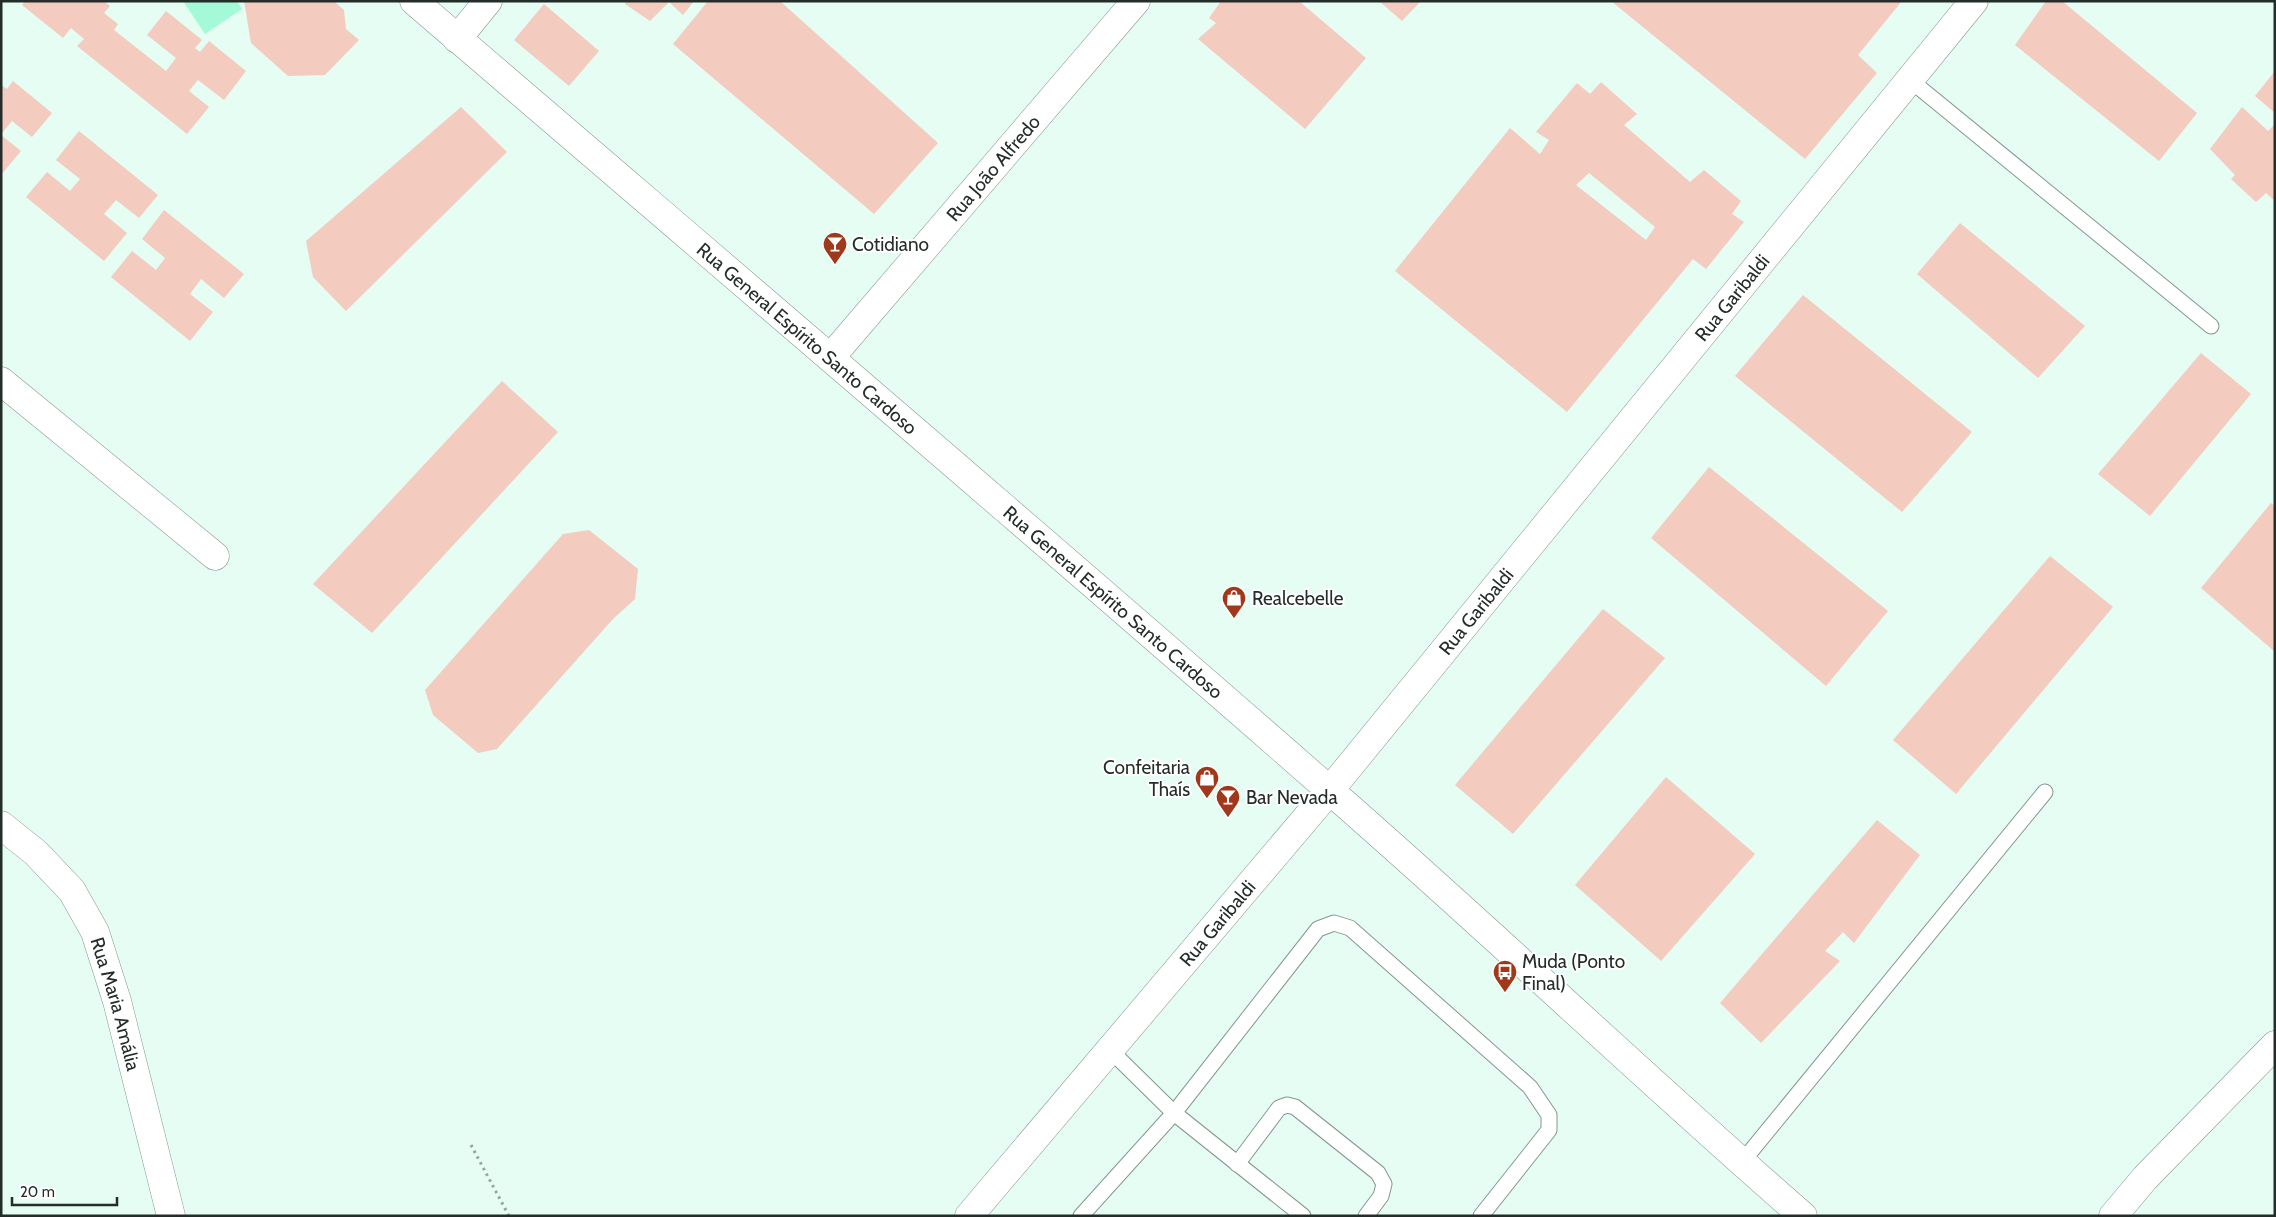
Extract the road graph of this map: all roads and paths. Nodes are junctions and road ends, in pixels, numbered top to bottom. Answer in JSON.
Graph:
{"nodes":[{"id":1,"x":414,"y":1,"type":"edge"},
{"id":2,"x":488,"y":1,"type":"edge"},
{"id":3,"x":1136,"y":1,"type":"edge"},
{"id":4,"x":1974,"y":1,"type":"edge"},
{"id":5,"x":457,"y":39,"type":"junction"},
{"id":6,"x":1910,"y":80,"type":"junction"},
{"id":7,"x":2211,"y":326,"type":"dead end"},
{"id":8,"x":832,"y":357,"type":"junction"},
{"id":9,"x":1,"y":381,"type":"edge"},
{"id":10,"x":215,"y":556,"type":"dead end"},
{"id":11,"x":1330,"y":790,"type":"junction"},
{"id":12,"x":2045,"y":792,"type":"dead end"},
{"id":13,"x":1,"y":825,"type":"edge"},
{"id":14,"x":2275,"y":1046,"type":"edge"},
{"id":15,"x":1110,"y":1050,"type":"junction"},
{"id":16,"x":1174,"y":1113,"type":"junction"},
{"id":17,"x":471,"y":1145,"type":"dead end"},
{"id":18,"x":1742,"y":1162,"type":"junction"},
{"id":19,"x":1237,"y":1164,"type":"junction"},
{"id":20,"x":1801,"y":1215,"type":"edge"},
{"id":21,"x":171,"y":1216,"type":"edge"},
{"id":22,"x":509,"y":1216,"type":"edge"},
{"id":23,"x":969,"y":1216,"type":"edge"},
{"id":24,"x":1082,"y":1216,"type":"edge"},
{"id":25,"x":1303,"y":1216,"type":"edge"},
{"id":26,"x":1366,"y":1216,"type":"edge"},
{"id":27,"x":1481,"y":1216,"type":"edge"},
{"id":28,"x":2113,"y":1216,"type":"edge"}],
"edges":[{"from":1,"to":5,"type":"street","name":"Rua General Espírito Santo Cardoso"},
{"from":2,"to":5,"type":"street"},
{"from":3,"to":8,"type":"street","name":"Rua João Alfredo"},
{"from":4,"to":6,"type":"street","name":"Rua Garibaldi"},
{"from":5,"to":8,"type":"street","name":"Rua General Espírito Santo Cardoso"},
{"from":6,"to":7,"type":"lane"},
{"from":6,"to":11,"type":"street","name":"Rua Garibaldi"},
{"from":8,"to":11,"type":"street","name":"Rua General Espírito Santo Cardoso"},
{"from":9,"to":10,"type":"street"},
{"from":11,"to":15,"type":"street","name":"Rua Garibaldi"},
{"from":11,"to":18,"type":"street","name":"Rua General Espírito Santo Cardoso"},
{"from":12,"to":18,"type":"lane"},
{"from":13,"to":21,"type":"street","name":"Rua Maria Amália"},
{"from":14,"to":28,"type":"street"},
{"from":15,"to":16,"type":"lane"},
{"from":15,"to":23,"type":"street","name":"Rua Garibaldi"},
{"from":16,"to":19,"type":"lane"},
{"from":16,"to":24,"type":"lane"},
{"from":16,"to":27,"type":"lane"},
{"from":17,"to":22,"type":"path"},
{"from":18,"to":20,"type":"street","name":"Rua General Espírito Santo Cardoso"},
{"from":19,"to":25,"type":"lane"},
{"from":19,"to":26,"type":"lane"}]}
